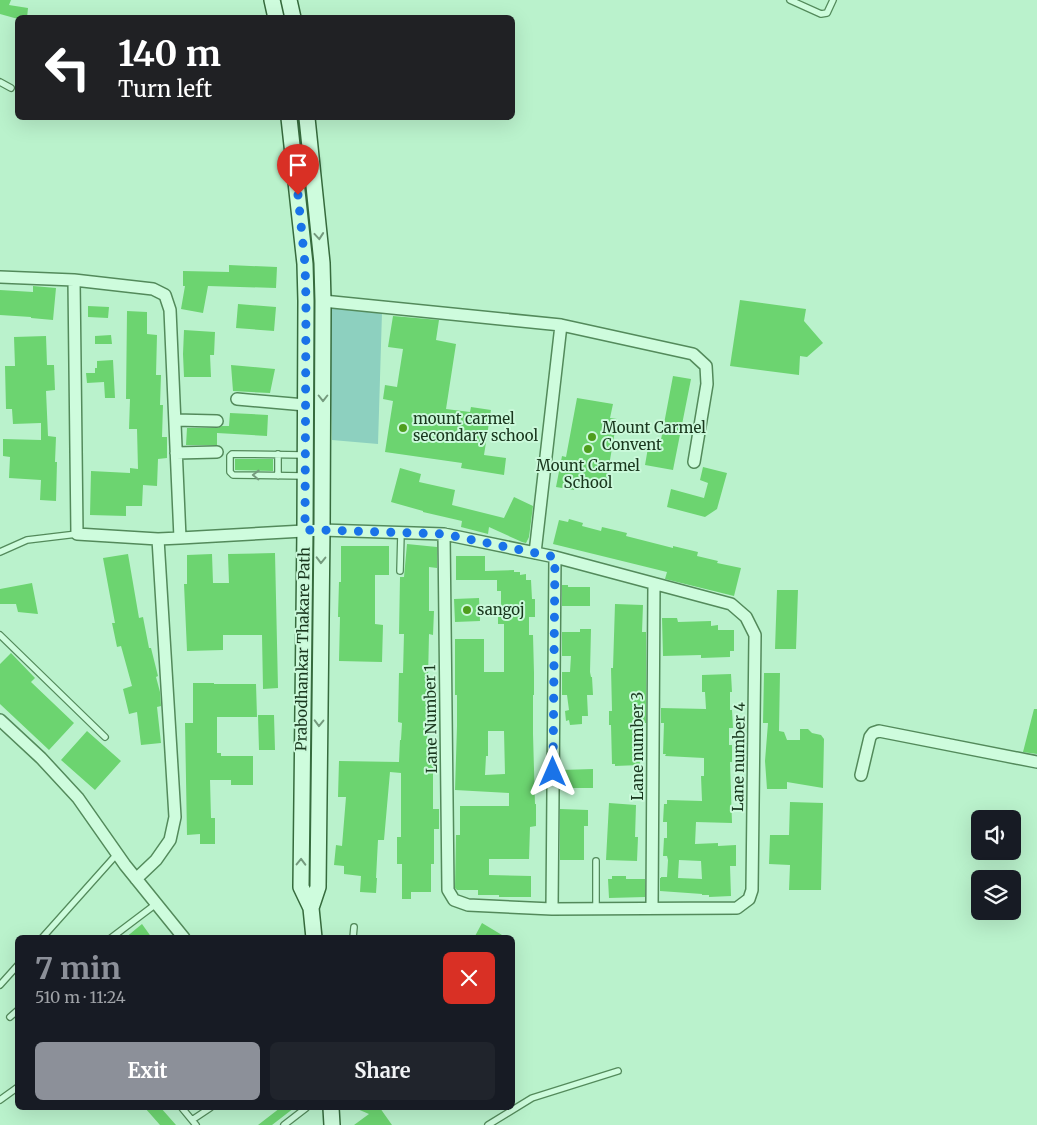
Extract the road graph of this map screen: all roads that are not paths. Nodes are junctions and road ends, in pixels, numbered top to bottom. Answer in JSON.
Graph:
{"nodes":[{"id":1,"x":272,"y":0,"type":"edge"},
{"id":2,"x":289,"y":0,"type":"edge"},
{"id":3,"x":790,"y":0,"type":"edge"},
{"id":4,"x":833,"y":0,"type":"edge"},
{"id":5,"x":275,"y":15,"type":"edge"},
{"id":6,"x":293,"y":15,"type":"edge"},
{"id":7,"x":0,"y":82,"type":"edge"},
{"id":8,"x":11,"y":88,"type":"dead end"},
{"id":9,"x":290,"y":120,"type":"edge"},
{"id":10,"x":307,"y":120,"type":"edge"},
{"id":11,"x":0,"y":277,"type":"edge"},
{"id":12,"x":74,"y":280,"type":"junction"},
{"id":13,"x":323,"y":301,"type":"junction"},
{"id":14,"x":561,"y":325,"type":"junction"},
{"id":15,"x":238,"y":399,"type":"dead end"},
{"id":16,"x":305,"y":405,"type":"junction"},
{"id":17,"x":179,"y":420,"type":"junction"},
{"id":18,"x":217,"y":420,"type":"dead end"},
{"id":19,"x":217,"y":452,"type":"dead end"},
{"id":20,"x":180,"y":453,"type":"junction"},
{"id":21,"x":278,"y":454,"type":"junction"},
{"id":22,"x":305,"y":454,"type":"junction"},
{"id":23,"x":694,"y":462,"type":"dead end"},
{"id":24,"x":278,"y":476,"type":"junction"},
{"id":25,"x":305,"y":476,"type":"junction"},
{"id":26,"x":305,"y":530,"type":"junction"},
{"id":27,"x":322,"y":530,"type":"junction"},
{"id":28,"x":401,"y":533,"type":"junction"},
{"id":29,"x":77,"y":534,"type":"junction"},
{"id":30,"x":444,"y":534,"type":"junction"},
{"id":31,"x":180,"y":538,"type":"junction"},
{"id":32,"x":158,"y":539,"type":"junction"},
{"id":33,"x":0,"y":552,"type":"edge"},
{"id":34,"x":535,"y":553,"type":"junction"},
{"id":35,"x":555,"y":557,"type":"junction"},
{"id":36,"x":400,"y":571,"type":"dead end"},
{"id":37,"x":654,"y":584,"type":"junction"},
{"id":38,"x":0,"y":635,"type":"edge"},
{"id":39,"x":0,"y":720,"type":"edge"},
{"id":40,"x":105,"y":737,"type":"dead end"},
{"id":41,"x":1037,"y":762,"type":"edge"},
{"id":42,"x":861,"y":775,"type":"dead end"},
{"id":43,"x":117,"y":854,"type":"junction"},
{"id":44,"x":596,"y":860,"type":"dead end"},
{"id":45,"x":136,"y":879,"type":"junction"},
{"id":46,"x":156,"y":904,"type":"junction"},
{"id":47,"x":312,"y":908,"type":"junction"},
{"id":48,"x":652,"y":908,"type":"junction"},
{"id":49,"x":552,"y":909,"type":"junction"},
{"id":50,"x":596,"y":909,"type":"junction"},
{"id":51,"x":354,"y":927,"type":"dead end"},
{"id":52,"x":45,"y":935,"type":"edge"},
{"id":53,"x":115,"y":935,"type":"edge"},
{"id":54,"x":182,"y":935,"type":"edge"},
{"id":55,"x":314,"y":935,"type":"edge"},
{"id":56,"x":353,"y":935,"type":"edge"},
{"id":57,"x":15,"y":968,"type":"edge"},
{"id":58,"x":0,"y":984,"type":"edge"},
{"id":59,"x":15,"y":1012,"type":"edge"},
{"id":60,"x":10,"y":1016,"type":"dead end"},
{"id":61,"x":618,"y":1071,"type":"dead end"},
{"id":62,"x":15,"y":1088,"type":"edge"},
{"id":63,"x":0,"y":1100,"type":"edge"},
{"id":64,"x":515,"y":1108,"type":"edge"},
{"id":65,"x":184,"y":1110,"type":"edge"},
{"id":66,"x":208,"y":1110,"type":"edge"},
{"id":67,"x":303,"y":1110,"type":"edge"},
{"id":68,"x":330,"y":1110,"type":"edge"},
{"id":69,"x":512,"y":1110,"type":"edge"},
{"id":70,"x":194,"y":1123,"type":"edge"},
{"id":71,"x":284,"y":1125,"type":"edge"},
{"id":72,"x":332,"y":1125,"type":"edge"},
{"id":73,"x":488,"y":1125,"type":"edge"}],
"edges":[{"from":1,"to":5,"type":"main road"},
{"from":2,"to":6,"type":"main road"},
{"from":3,"to":4,"type":"lane"},
{"from":7,"to":8,"type":"lane"},
{"from":9,"to":16,"type":"main road","name":"Prabodhankar Thakare Path"},
{"from":10,"to":13,"type":"main road","name":"Prabodhankar Thakare Path","one_way":true},
{"from":11,"to":12,"type":"street"},
{"from":12,"to":17,"type":"street"},
{"from":12,"to":29,"type":"street"},
{"from":13,"to":14,"type":"street"},
{"from":13,"to":27,"type":"main road","name":"Prabodhankar Thakare Path","one_way":true},
{"from":14,"to":23,"type":"street"},
{"from":14,"to":34,"type":"street"},
{"from":15,"to":16,"type":"street"},
{"from":16,"to":22,"type":"main road","name":"Prabodhankar Thakare Path"},
{"from":17,"to":18,"type":"street"},
{"from":17,"to":20,"type":"street"},
{"from":19,"to":20,"type":"street"},
{"from":20,"to":31,"type":"street"},
{"from":21,"to":22,"type":"lane"},
{"from":21,"to":24,"type":"lane"},
{"from":24,"to":21,"type":"lane","one_way":true},
{"from":22,"to":25,"type":"main road","name":"Prabodhankar Thakare Path"},
{"from":24,"to":25,"type":"lane"},
{"from":25,"to":26,"type":"main road","name":"Prabodhankar Thakare Path"},
{"from":26,"to":27,"type":"street"},
{"from":26,"to":31,"type":"street"},
{"from":47,"to":26,"type":"main road","name":"Prabodhankar Thakare Path","one_way":true},
{"from":27,"to":28,"type":"street"},
{"from":27,"to":47,"type":"main road","name":"Prabodhankar Thakare Path","one_way":true},
{"from":28,"to":30,"type":"street"},
{"from":28,"to":36,"type":"lane"},
{"from":29,"to":32,"type":"street"},
{"from":29,"to":33,"type":"lane"},
{"from":30,"to":34,"type":"street"},
{"from":30,"to":49,"type":"street","name":"Lane Number 1"},
{"from":31,"to":32,"type":"street"},
{"from":32,"to":45,"type":"street"},
{"from":34,"to":35,"type":"street"},
{"from":35,"to":37,"type":"street"},
{"from":35,"to":49,"type":"street"},
{"from":37,"to":48,"type":"street","name":"Lane number 3"},
{"from":37,"to":48,"type":"street","name":"Lane number 4"},
{"from":38,"to":40,"type":"lane"},
{"from":39,"to":43,"type":"street"},
{"from":41,"to":42,"type":"street"},
{"from":43,"to":45,"type":"street"},
{"from":43,"to":52,"type":"lane"},
{"from":44,"to":50,"type":"lane"},
{"from":45,"to":46,"type":"street"},
{"from":46,"to":53,"type":"lane"},
{"from":46,"to":54,"type":"street"},
{"from":47,"to":55,"type":"main road","name":"Prabodhankar Thakare Path"},
{"from":48,"to":50,"type":"street"},
{"from":49,"to":50,"type":"street"},
{"from":51,"to":56,"type":"lane"},
{"from":57,"to":58,"type":"lane"},
{"from":59,"to":60,"type":"lane"},
{"from":61,"to":64,"type":"lane"},
{"from":62,"to":63,"type":"lane"},
{"from":65,"to":70,"type":"lane"},
{"from":66,"to":70,"type":"lane"},
{"from":67,"to":71,"type":"lane"},
{"from":68,"to":72,"type":"main road"},
{"from":69,"to":73,"type":"lane"}]}
